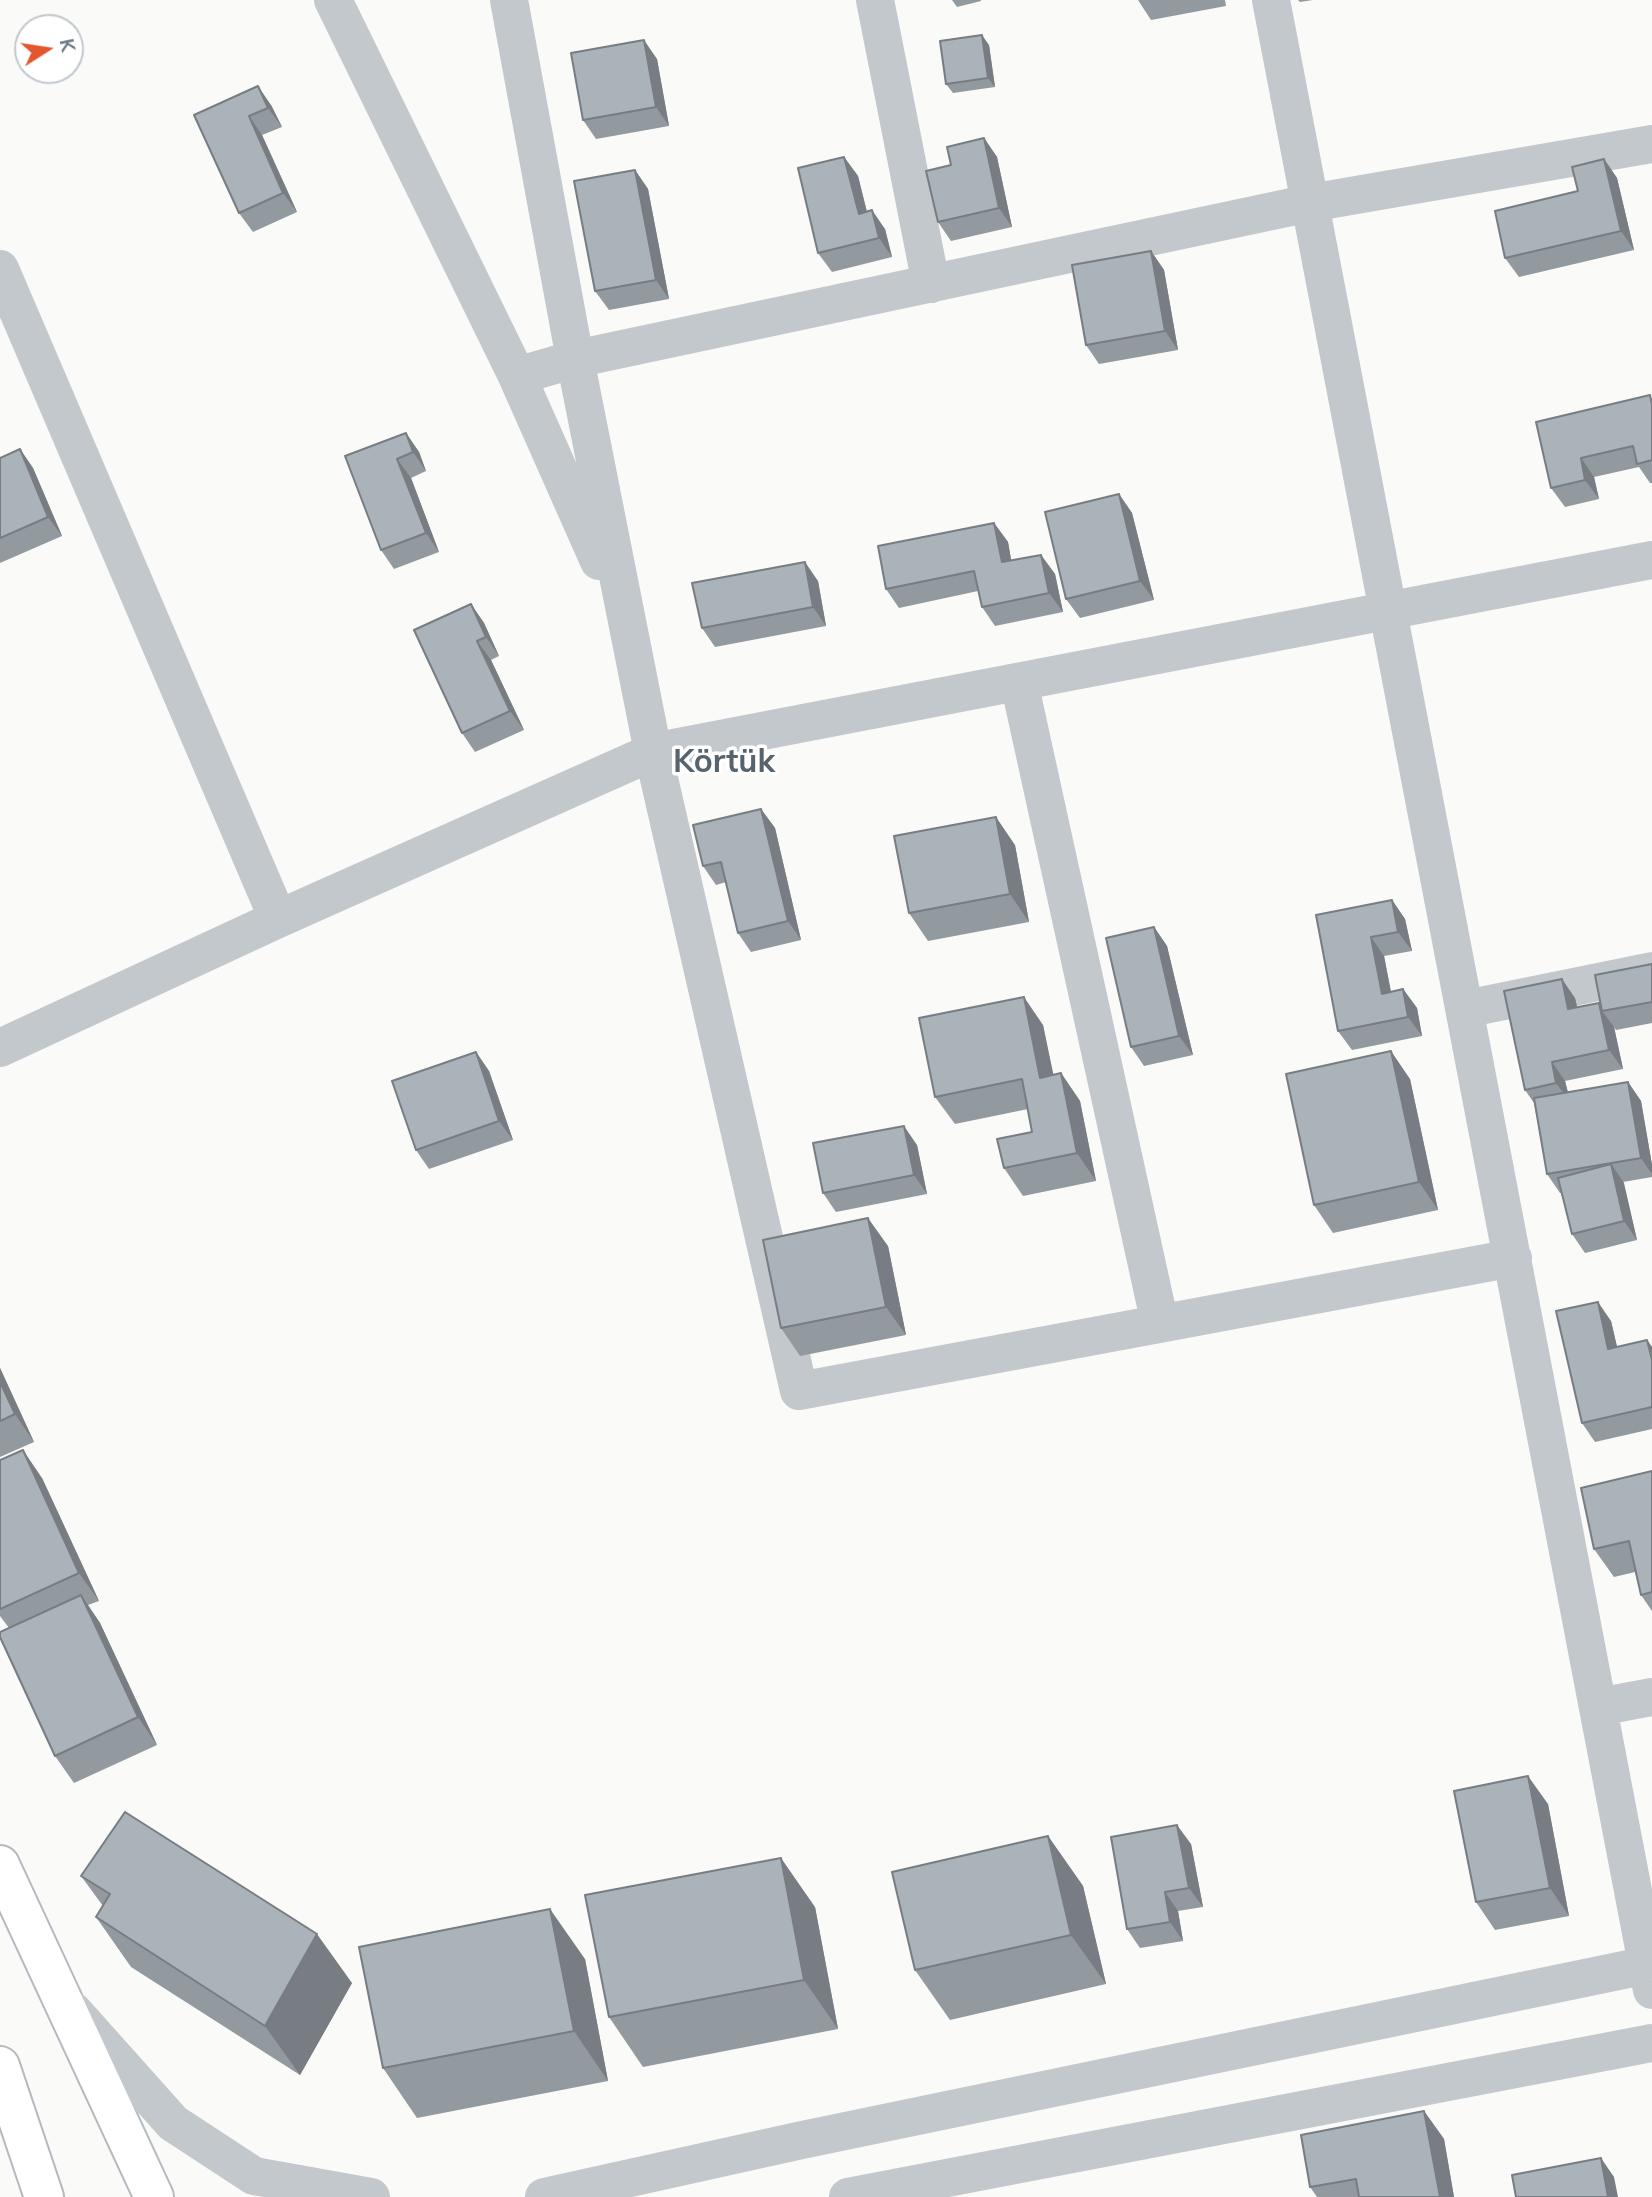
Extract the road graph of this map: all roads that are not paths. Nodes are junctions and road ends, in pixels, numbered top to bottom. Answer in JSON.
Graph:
{"nodes":[{"id":1,"x":333,"y":0,"type":"edge"},
{"id":2,"x":509,"y":0,"type":"edge"},
{"id":3,"x":875,"y":0,"type":"edge"},
{"id":4,"x":1271,"y":0,"type":"edge"},
{"id":5,"x":1652,"y":144,"type":"edge"},
{"id":6,"x":1310,"y":202,"type":"junction"},
{"id":7,"x":0,"y":269,"type":"edge"},
{"id":8,"x":931,"y":284,"type":"junction"},
{"id":9,"x":575,"y":359,"type":"junction"},
{"id":10,"x":517,"y":376,"type":"junction"},
{"id":11,"x":1652,"y":561,"type":"edge"},
{"id":12,"x":1389,"y":611,"type":"junction"},
{"id":13,"x":628,"y":626,"type":"junction"},
{"id":14,"x":1019,"y":682,"type":"junction"},
{"id":15,"x":653,"y":752,"type":"junction"},
{"id":16,"x":278,"y":919,"type":"junction"},
{"id":17,"x":1652,"y":971,"type":"edge"},
{"id":18,"x":1465,"y":1009,"type":"junction"},
{"id":19,"x":0,"y":1048,"type":"edge"},
{"id":20,"x":1513,"y":1258,"type":"junction"},
{"id":21,"x":1160,"y":1324,"type":"junction"},
{"id":22,"x":1652,"y":1697,"type":"edge"},
{"id":23,"x":1598,"y":1707,"type":"junction"},
{"id":24,"x":0,"y":1865,"type":"edge"},
{"id":25,"x":1650,"y":1973,"type":"edge"},
{"id":26,"x":61,"y":1998,"type":"junction"},
{"id":27,"x":1652,"y":2043,"type":"edge"},
{"id":28,"x":0,"y":2066,"type":"edge"},
{"id":29,"x":44,"y":2197,"type":"edge"},
{"id":30,"x":154,"y":2197,"type":"edge"},
{"id":31,"x":371,"y":2197,"type":"edge"},
{"id":32,"x":544,"y":2197,"type":"edge"},
{"id":33,"x":849,"y":2197,"type":"edge"}],
"edges":[{"from":1,"to":10,"type":"street"},
{"from":2,"to":9,"type":"street"},
{"from":3,"to":8,"type":"street"},
{"from":4,"to":6,"type":"street"},
{"from":5,"to":6,"type":"street"},
{"from":6,"to":8,"type":"street"},
{"from":6,"to":12,"type":"street"},
{"from":7,"to":16,"type":"street"},
{"from":8,"to":9,"type":"street"},
{"from":9,"to":10,"type":"street"},
{"from":9,"to":13,"type":"street"},
{"from":10,"to":13,"type":"street"},
{"from":11,"to":12,"type":"street"},
{"from":12,"to":14,"type":"street"},
{"from":12,"to":18,"type":"street"},
{"from":13,"to":15,"type":"street"},
{"from":14,"to":15,"type":"street"},
{"from":14,"to":21,"type":"street"},
{"from":15,"to":16,"type":"street"},
{"from":15,"to":21,"type":"street"},
{"from":16,"to":19,"type":"street"},
{"from":17,"to":18,"type":"street"},
{"from":18,"to":20,"type":"street"},
{"from":20,"to":21,"type":"street"},
{"from":20,"to":23,"type":"street"},
{"from":22,"to":23,"type":"street"},
{"from":23,"to":25,"type":"street"},
{"from":24,"to":26,"type":"main road"},
{"from":25,"to":32,"type":"street"},
{"from":26,"to":30,"type":"main road"},
{"from":26,"to":31,"type":"street"},
{"from":27,"to":33,"type":"street"},
{"from":28,"to":29,"type":"main road"}]}
